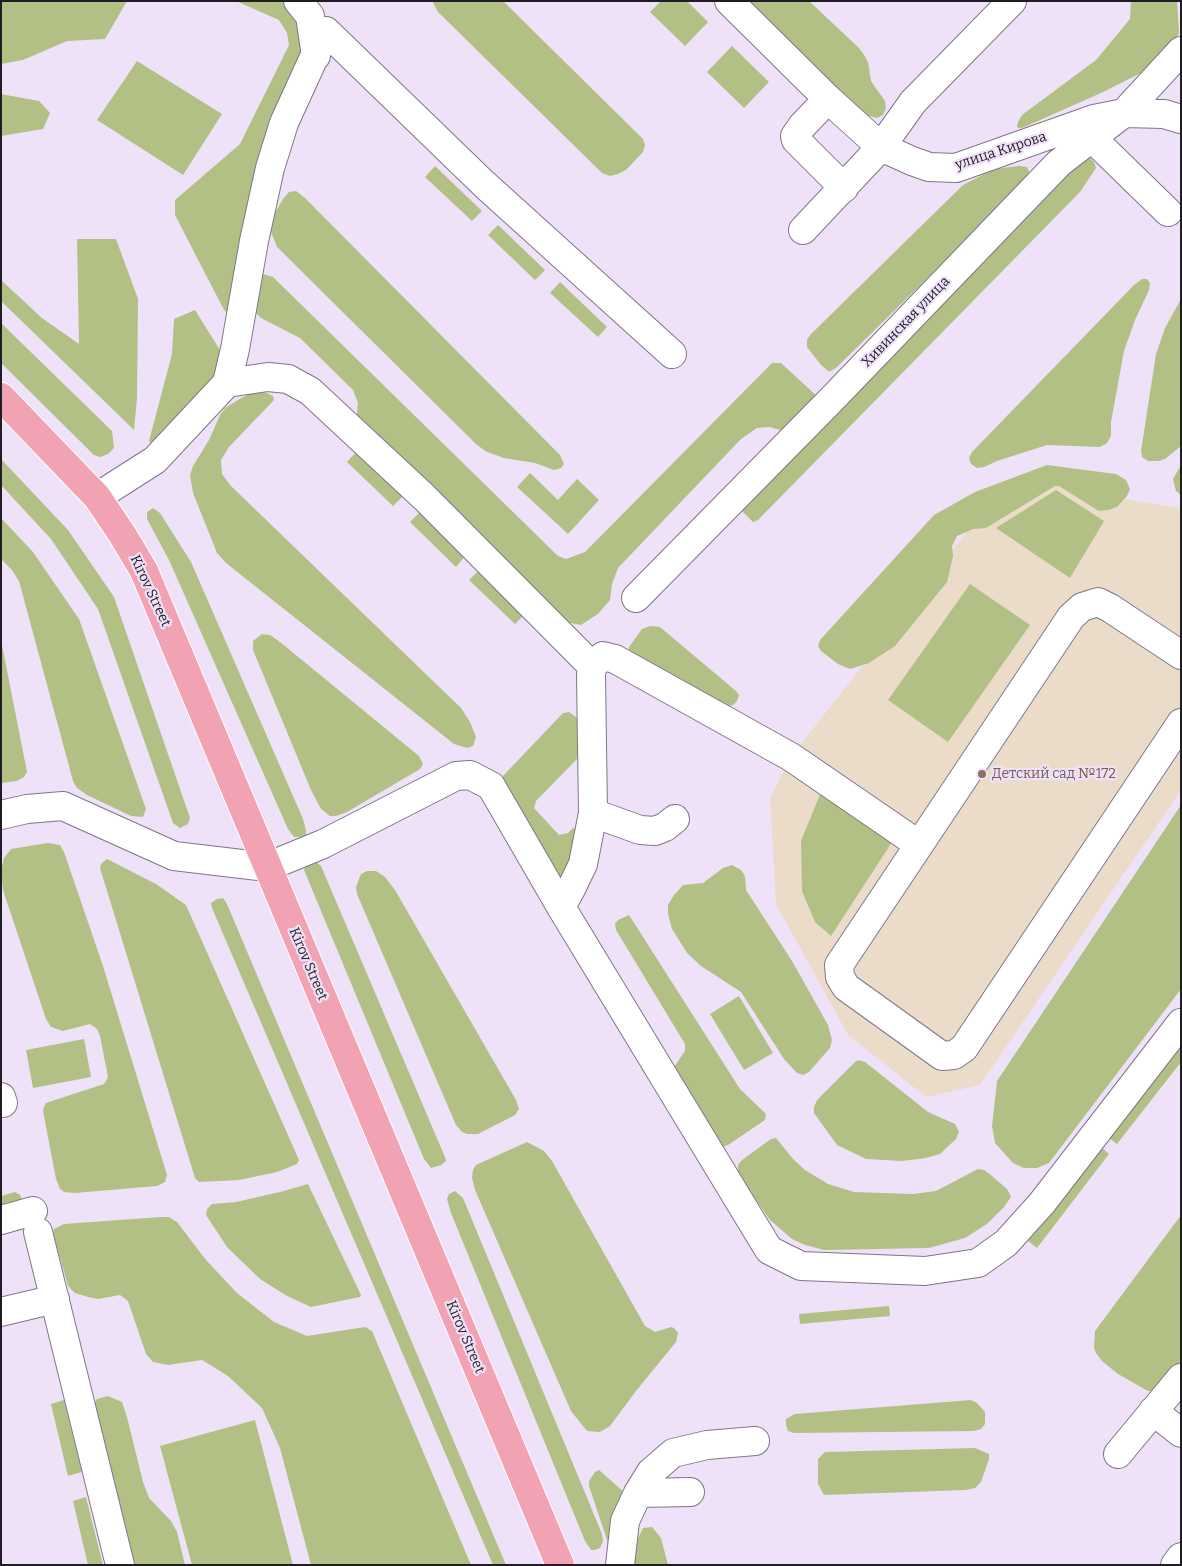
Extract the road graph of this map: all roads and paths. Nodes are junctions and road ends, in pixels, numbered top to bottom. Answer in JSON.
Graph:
{"nodes":[{"id":1,"x":298,"y":1,"type":"edge"},
{"id":2,"x":729,"y":1,"type":"edge"},
{"id":3,"x":1012,"y":1,"type":"edge"},
{"id":4,"x":1181,"y":51,"type":"edge"},
{"id":5,"x":316,"y":56,"type":"junction"},
{"id":6,"x":828,"y":99,"type":"junction"},
{"id":7,"x":1124,"y":113,"type":"junction"},
{"id":8,"x":1181,"y":119,"type":"edge"},
{"id":9,"x":1092,"y":138,"type":"junction"},
{"id":10,"x":881,"y":147,"type":"junction"},
{"id":11,"x":844,"y":188,"type":"junction"},
{"id":12,"x":1168,"y":212,"type":"dead end"},
{"id":13,"x":803,"y":230,"type":"dead end"},
{"id":14,"x":672,"y":354,"type":"dead end"},
{"id":15,"x":227,"y":383,"type":"junction"},
{"id":16,"x":1,"y":397,"type":"edge"},
{"id":17,"x":97,"y":497,"type":"junction"},
{"id":18,"x":636,"y":598,"type":"dead end"},
{"id":19,"x":1181,"y":655,"type":"edge"},
{"id":20,"x":592,"y":666,"type":"junction"},
{"id":21,"x":1181,"y":722,"type":"edge"},
{"id":22,"x":594,"y":813,"type":"junction"},
{"id":23,"x":1,"y":815,"type":"edge"},
{"id":24,"x":675,"y":819,"type":"dead end"},
{"id":25,"x":918,"y":844,"type":"junction"},
{"id":26,"x":267,"y":868,"type":"junction"},
{"id":27,"x":560,"y":907,"type":"junction"},
{"id":28,"x":1181,"y":1022,"type":"edge"},
{"id":29,"x":1,"y":1220,"type":"edge"},
{"id":30,"x":55,"y":1299,"type":"junction"},
{"id":31,"x":1,"y":1312,"type":"edge"},
{"id":32,"x":1181,"y":1378,"type":"edge"},
{"id":33,"x":1153,"y":1411,"type":"junction"},
{"id":34,"x":1181,"y":1433,"type":"edge"},
{"id":35,"x":755,"y":1441,"type":"dead end"},
{"id":36,"x":1118,"y":1454,"type":"dead end"},
{"id":37,"x":690,"y":1492,"type":"dead end"},
{"id":38,"x":638,"y":1493,"type":"junction"},
{"id":39,"x":1181,"y":1557,"type":"edge"},
{"id":40,"x":120,"y":1565,"type":"edge"},
{"id":41,"x":560,"y":1565,"type":"edge"},
{"id":42,"x":620,"y":1565,"type":"edge"},
{"id":43,"x":1175,"y":1565,"type":"edge"}],
"edges":[{"from":1,"to":5,"type":"street"},
{"from":2,"to":6,"type":"street","name":"улица Кирова"},
{"from":3,"to":10,"type":"street"},
{"from":4,"to":7,"type":"street","name":"Хивинская улица"},
{"from":5,"to":14,"type":"street"},
{"from":5,"to":15,"type":"street"},
{"from":6,"to":10,"type":"street","name":"улица Кирова"},
{"from":6,"to":11,"type":"street"},
{"from":7,"to":8,"type":"street","name":"улица Кирова"},
{"from":7,"to":9,"type":"street","name":"Хивинская улица"},
{"from":7,"to":10,"type":"street","name":"улица Кирова"},
{"from":9,"to":12,"type":"street"},
{"from":9,"to":18,"type":"street","name":"Хивинская улица"},
{"from":10,"to":11,"type":"street"},
{"from":11,"to":13,"type":"street"},
{"from":15,"to":17,"type":"street"},
{"from":15,"to":20,"type":"street"},
{"from":16,"to":17,"type":"main road","name":"Kirov Street"},
{"from":17,"to":26,"type":"main road","name":"Kirov Street"},
{"from":19,"to":25,"type":"street"},
{"from":20,"to":22,"type":"street"},
{"from":20,"to":25,"type":"street"},
{"from":21,"to":25,"type":"street"},
{"from":22,"to":24,"type":"street"},
{"from":22,"to":27,"type":"street"},
{"from":23,"to":26,"type":"street"},
{"from":26,"to":27,"type":"street"},
{"from":26,"to":41,"type":"main road","name":"Kirov Street"},
{"from":27,"to":28,"type":"street"},
{"from":29,"to":30,"type":"street"},
{"from":30,"to":31,"type":"street"},
{"from":30,"to":40,"type":"street"},
{"from":32,"to":33,"type":"street"},
{"from":33,"to":34,"type":"street"},
{"from":33,"to":36,"type":"street"},
{"from":35,"to":38,"type":"street"},
{"from":37,"to":38,"type":"street"},
{"from":38,"to":42,"type":"street"},
{"from":39,"to":43,"type":"street"}]}
